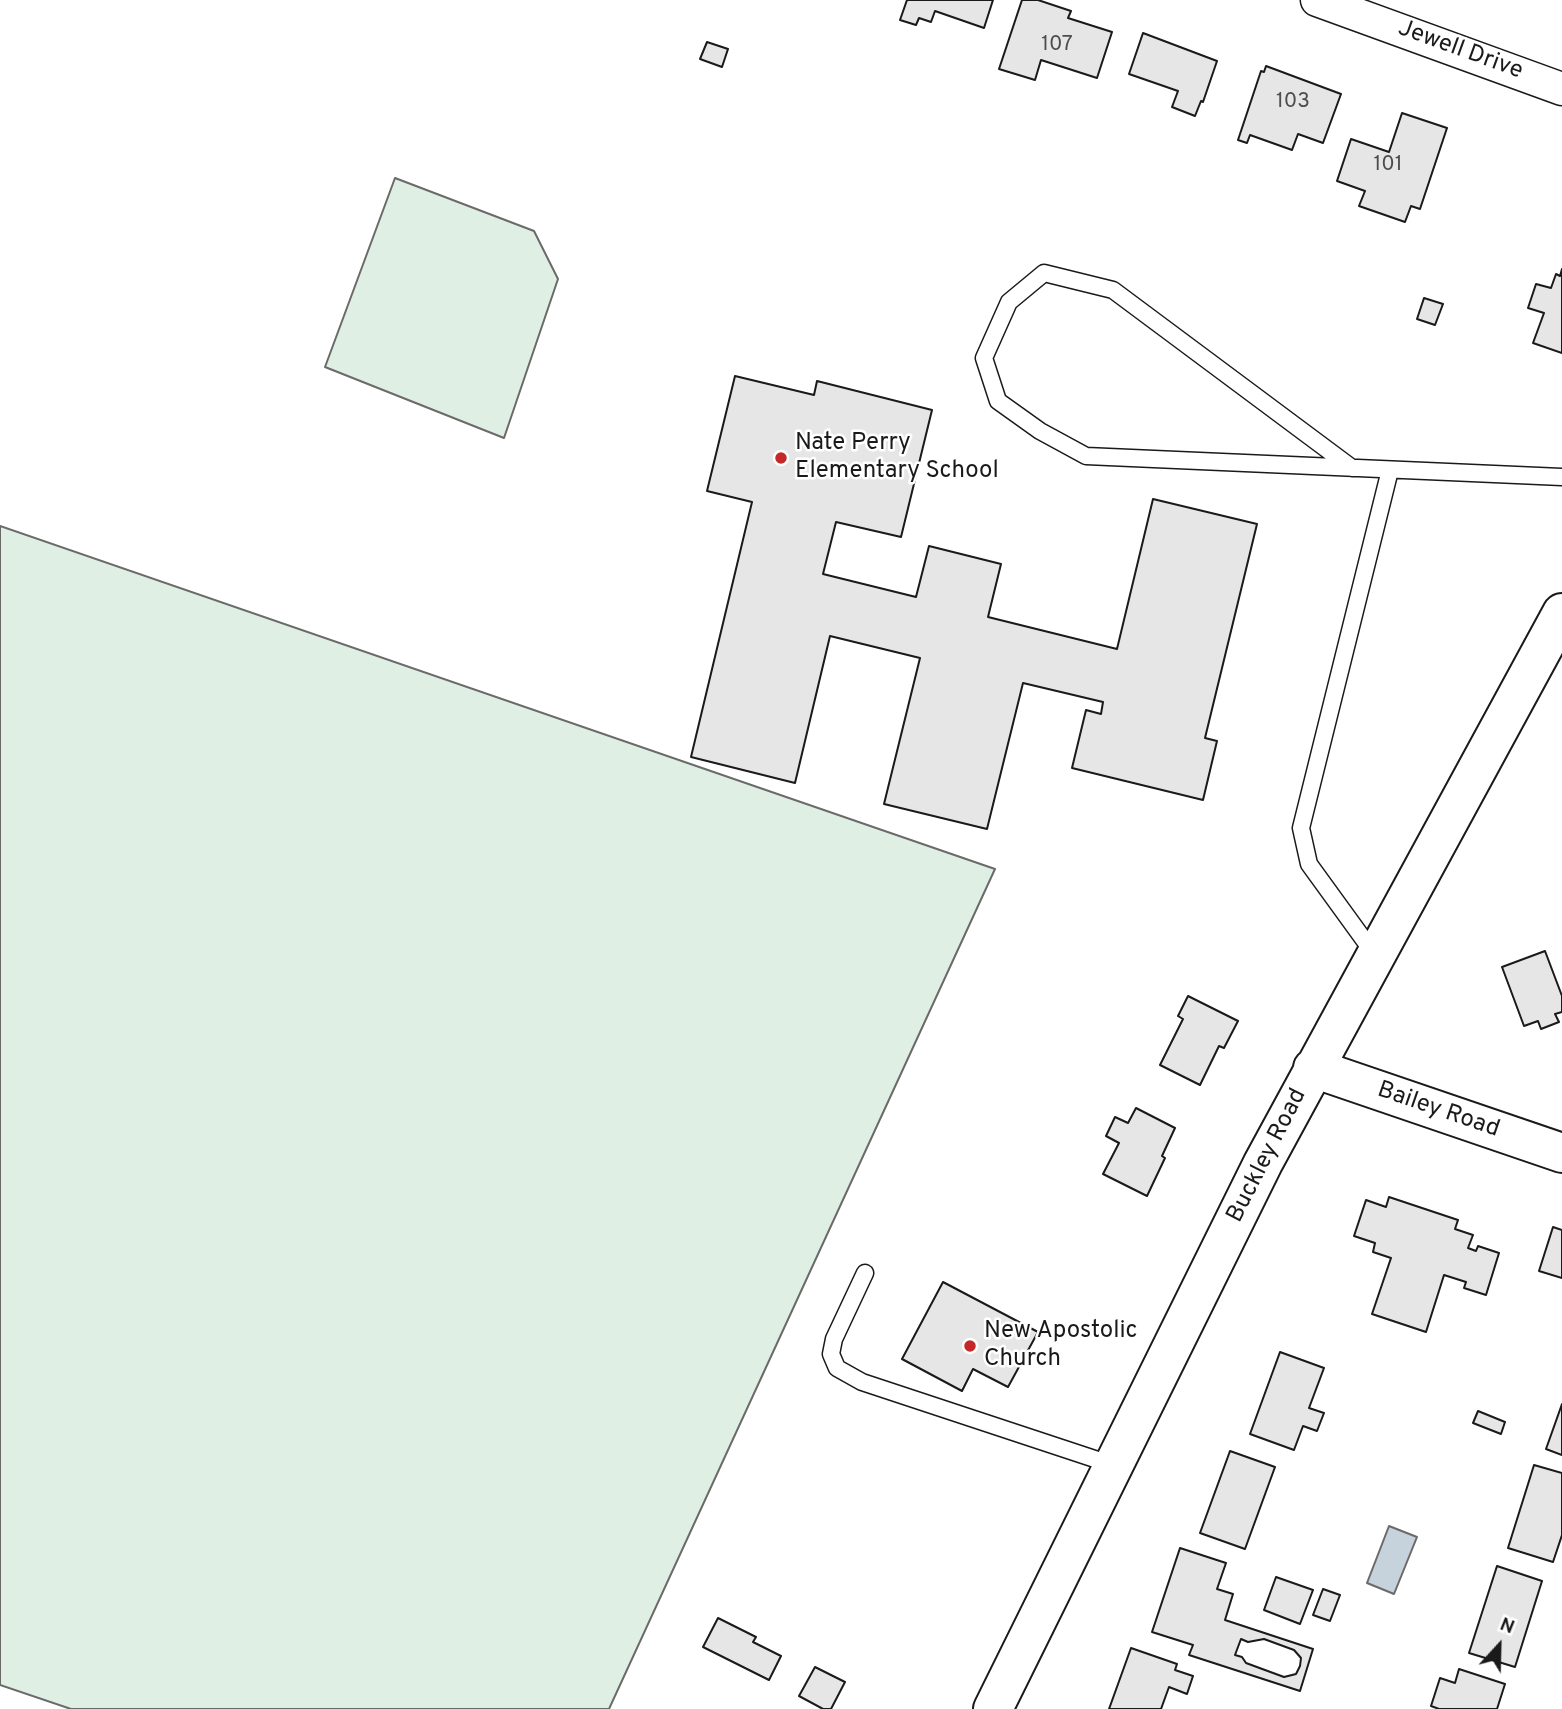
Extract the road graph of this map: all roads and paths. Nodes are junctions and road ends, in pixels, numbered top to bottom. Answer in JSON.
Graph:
{"nodes":[{"id":1,"x":1317,"y":0,"type":"edge"},
{"id":2,"x":1562,"y":89,"type":"edge"},
{"id":3,"x":1352,"y":468,"type":"junction"},
{"id":4,"x":1390,"y":470,"type":"junction"},
{"id":5,"x":1562,"y":477,"type":"edge"},
{"id":6,"x":1562,"y":613,"type":"edge"},
{"id":7,"x":1375,"y":955,"type":"junction"},
{"id":8,"x":1313,"y":1068,"type":"junction"},
{"id":9,"x":1562,"y":1153,"type":"edge"},
{"id":10,"x":865,"y":1273,"type":"dead end"},
{"id":11,"x":1114,"y":1465,"type":"junction"},
{"id":12,"x":993,"y":1709,"type":"edge"}],
"edges":[{"from":1,"to":2,"type":"street","name":"Jewell Drive"},
{"from":3,"to":3,"type":"lane"},
{"from":3,"to":4,"type":"lane"},
{"from":4,"to":5,"type":"lane"},
{"from":4,"to":7,"type":"lane"},
{"from":6,"to":7,"type":"street","name":"Buckley Road"},
{"from":7,"to":8,"type":"street","name":"Buckley Road"},
{"from":8,"to":9,"type":"street","name":"Bailey Road"},
{"from":8,"to":11,"type":"street","name":"Buckley Road"},
{"from":10,"to":11,"type":"lane"},
{"from":11,"to":12,"type":"street","name":"Buckley Road"}]}
